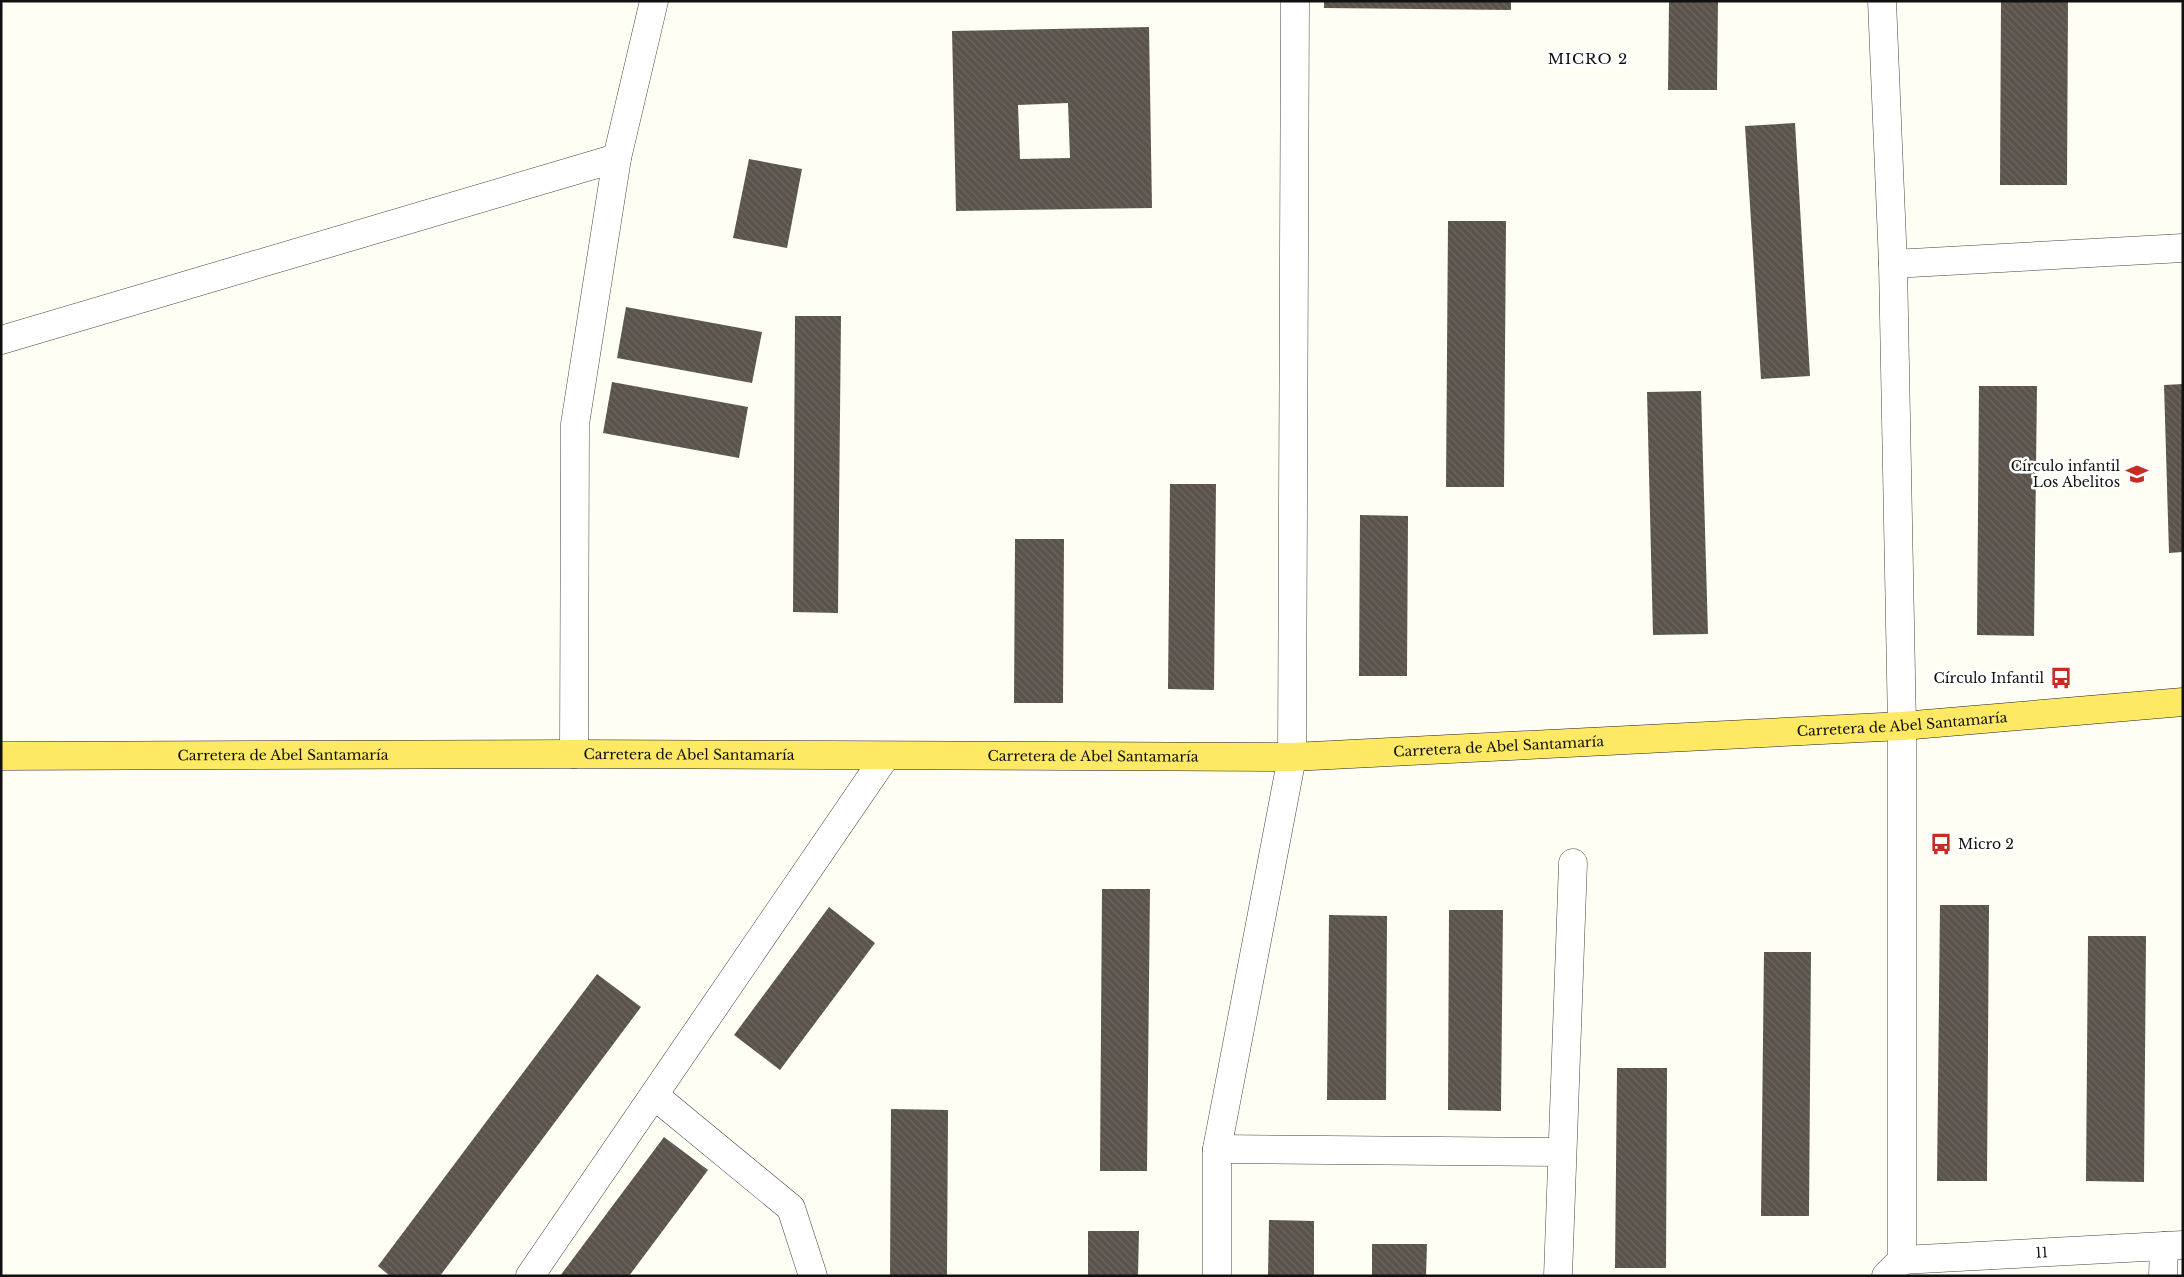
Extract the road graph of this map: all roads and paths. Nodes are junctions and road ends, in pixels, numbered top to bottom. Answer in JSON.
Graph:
{"nodes":[{"id":1,"x":654,"y":1,"type":"edge"},
{"id":2,"x":1295,"y":1,"type":"edge"},
{"id":3,"x":1882,"y":1,"type":"edge"},
{"id":4,"x":617,"y":158,"type":"junction"},
{"id":5,"x":2183,"y":248,"type":"edge"},
{"id":6,"x":1893,"y":264,"type":"junction"},
{"id":7,"x":1,"y":340,"type":"edge"},
{"id":8,"x":2183,"y":702,"type":"edge"},
{"id":9,"x":1902,"y":726,"type":"junction"},
{"id":10,"x":574,"y":754,"type":"junction"},
{"id":11,"x":1,"y":756,"type":"edge"},
{"id":12,"x":885,"y":756,"type":"junction"},
{"id":13,"x":1292,"y":756,"type":"junction"},
{"id":14,"x":1573,"y":863,"type":"dead end"},
{"id":15,"x":655,"y":1096,"type":"junction"},
{"id":16,"x":1217,"y":1150,"type":"junction"},
{"id":17,"x":1562,"y":1152,"type":"junction"},
{"id":18,"x":2173,"y":1245,"type":"edge"},
{"id":19,"x":1894,"y":1268,"type":"edge"},
{"id":20,"x":530,"y":1276,"type":"edge"},
{"id":21,"x":812,"y":1276,"type":"edge"},
{"id":22,"x":1217,"y":1276,"type":"edge"},
{"id":23,"x":1558,"y":1276,"type":"edge"},
{"id":24,"x":2163,"y":1276,"type":"edge"}],
"edges":[{"from":1,"to":4,"type":"street"},
{"from":2,"to":13,"type":"street"},
{"from":3,"to":6,"type":"street"},
{"from":4,"to":7,"type":"street"},
{"from":4,"to":10,"type":"street"},
{"from":5,"to":6,"type":"street"},
{"from":6,"to":9,"type":"street"},
{"from":8,"to":9,"type":"main road","name":"Carretera de Abel Santamaría"},
{"from":9,"to":13,"type":"main road","name":"Carretera de Abel Santamaría"},
{"from":9,"to":19,"type":"street"},
{"from":10,"to":11,"type":"main road","name":"Carretera de Abel Santamaría"},
{"from":10,"to":12,"type":"main road","name":"Carretera de Abel Santamaría"},
{"from":12,"to":13,"type":"main road","name":"Carretera de Abel Santamaría"},
{"from":12,"to":15,"type":"street"},
{"from":13,"to":16,"type":"street"},
{"from":14,"to":17,"type":"street"},
{"from":15,"to":20,"type":"street"},
{"from":15,"to":21,"type":"street"},
{"from":16,"to":17,"type":"street"},
{"from":16,"to":22,"type":"street"},
{"from":17,"to":23,"type":"street"},
{"from":18,"to":19,"type":"street","name":"11"},
{"from":18,"to":24,"type":"street"}]}
